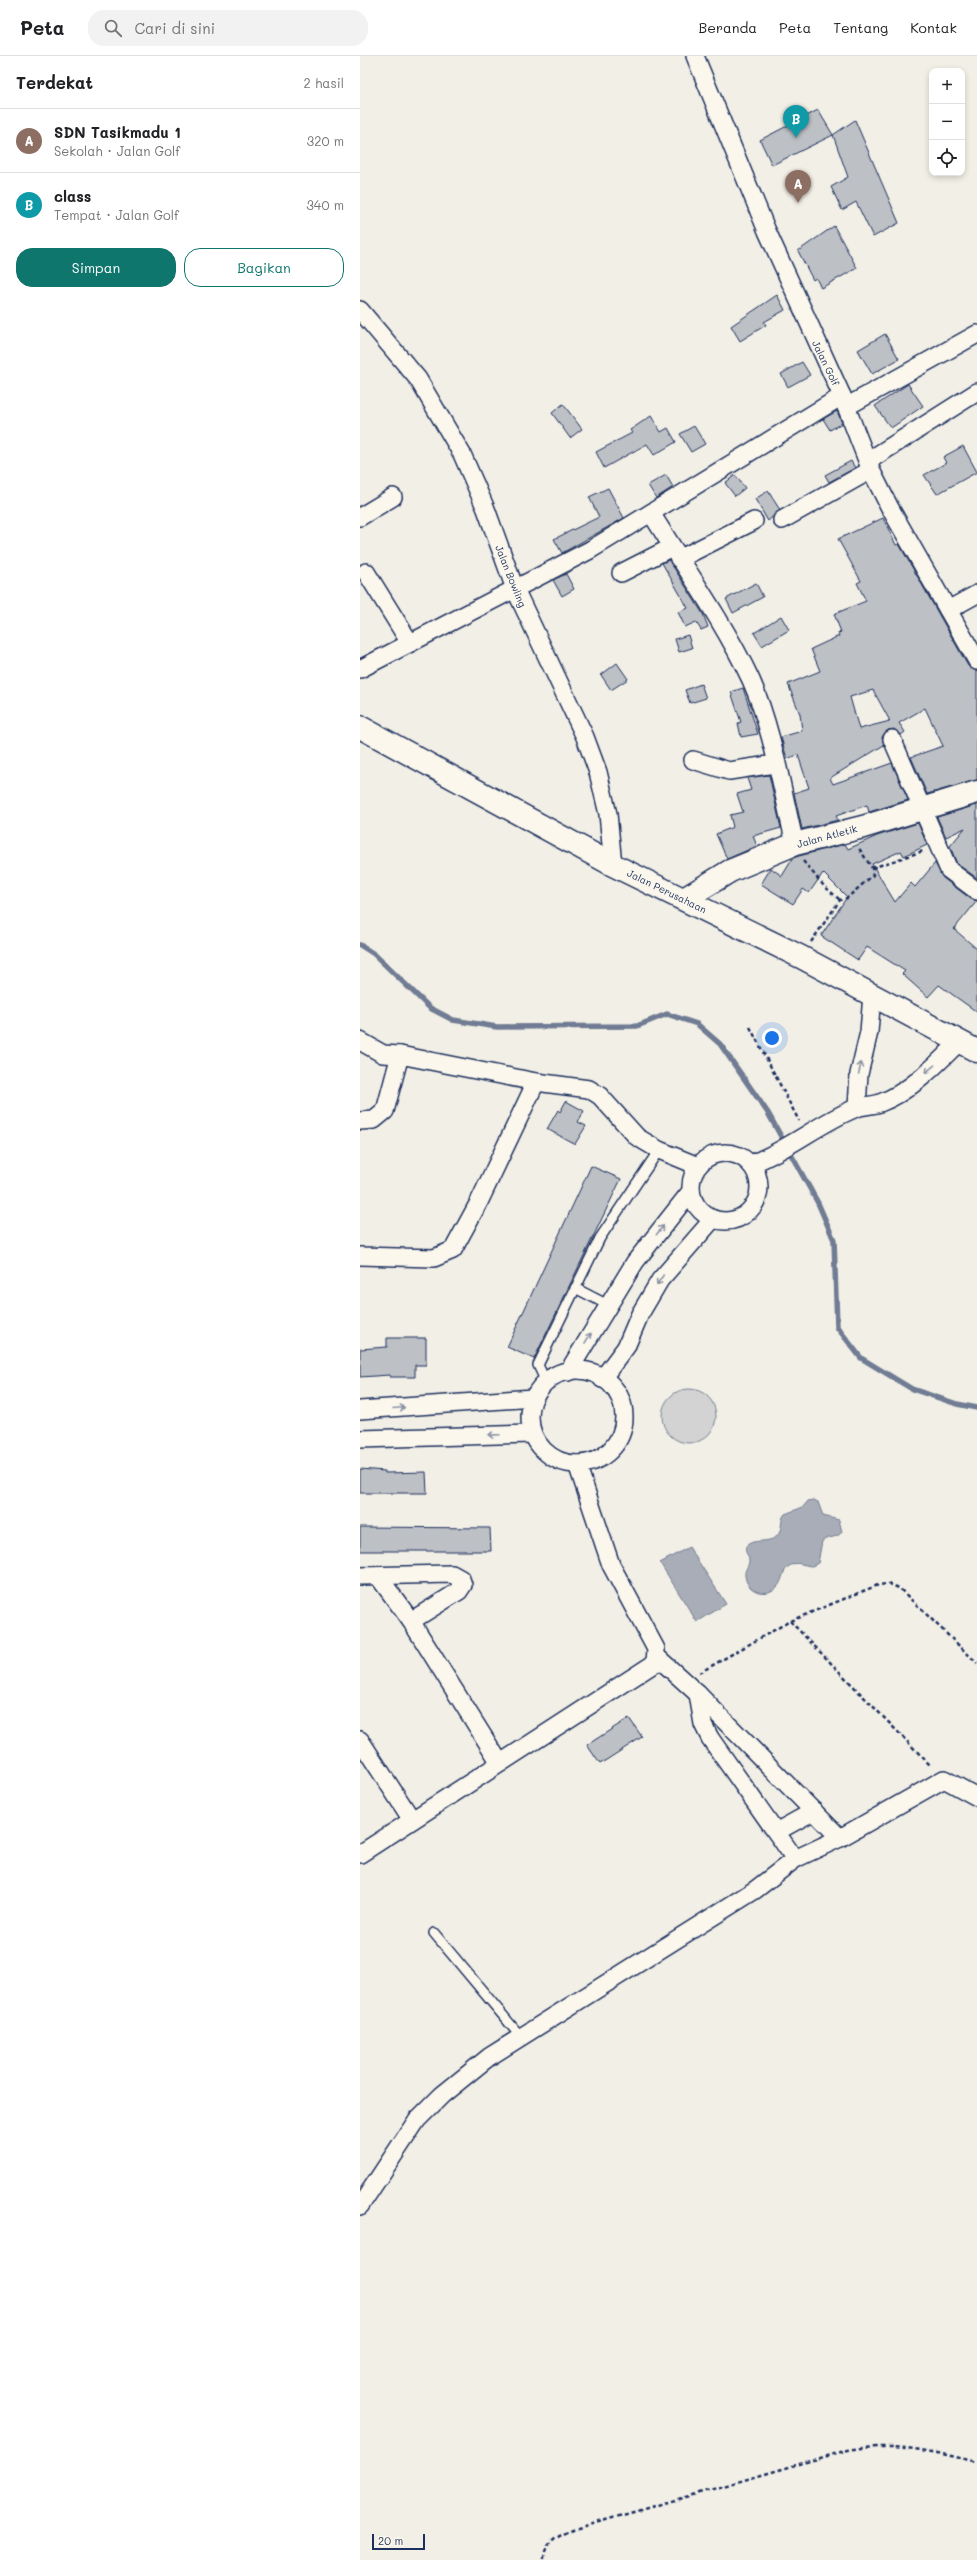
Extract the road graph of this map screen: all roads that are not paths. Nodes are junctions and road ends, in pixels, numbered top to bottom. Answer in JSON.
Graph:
{"nodes":[{"id":1,"x":695,"y":56,"type":"edge"},
{"id":2,"x":362,"y":317,"type":"edge"},
{"id":3,"x":977,"y":334,"type":"edge"},
{"id":4,"x":977,"y":392,"type":"edge"},
{"id":5,"x":844,"y":402,"type":"junction"},
{"id":6,"x":869,"y":465,"type":"junction"},
{"id":7,"x":393,"y":497,"type":"dead end"},
{"id":8,"x":651,"y":513,"type":"junction"},
{"id":9,"x":360,"y":517,"type":"edge"},
{"id":10,"x":782,"y":520,"type":"dead end"},
{"id":11,"x":754,"y":521,"type":"dead end"},
{"id":12,"x":675,"y":553,"type":"junction"},
{"id":13,"x":366,"y":572,"type":"dead end"},
{"id":14,"x":621,"y":573,"type":"dead end"},
{"id":15,"x":515,"y":589,"type":"junction"},
{"id":16,"x":977,"y":594,"type":"edge"},
{"id":17,"x":948,"y":610,"type":"junction"},
{"id":18,"x":410,"y":643,"type":"junction"},
{"id":19,"x":977,"y":661,"type":"edge"},
{"id":20,"x":360,"y":669,"type":"edge"},
{"id":21,"x":360,"y":727,"type":"edge"},
{"id":22,"x":892,"y":739,"type":"dead end"},
{"id":23,"x":693,"y":760,"type":"dead end"},
{"id":24,"x":776,"y":764,"type":"junction"},
{"id":25,"x":977,"y":792,"type":"edge"},
{"id":26,"x":924,"y":808,"type":"junction"},
{"id":27,"x":793,"y":845,"type":"junction"},
{"id":28,"x":613,"y":865,"type":"junction"},
{"id":29,"x":977,"y":891,"type":"edge"},
{"id":30,"x":684,"y":899,"type":"junction"},
{"id":31,"x":872,"y":995,"type":"junction"},
{"id":32,"x":360,"y":1041,"type":"edge"},
{"id":33,"x":971,"y":1045,"type":"edge"},
{"id":34,"x":400,"y":1055,"type":"junction"},
{"id":35,"x":536,"y":1082,"type":"junction"},
{"id":36,"x":857,"y":1107,"type":"junction"},
{"id":37,"x":360,"y":1121,"type":"edge"},
{"id":38,"x":659,"y":1150,"type":"junction"},
{"id":39,"x":751,"y":1164,"type":"junction"},
{"id":40,"x":698,"y":1166,"type":"junction"},
{"id":41,"x":691,"y":1192,"type":"junction"},
{"id":42,"x":713,"y":1219,"type":"junction"},
{"id":43,"x":360,"y":1256,"type":"edge"},
{"id":44,"x":575,"y":1288,"type":"junction"},
{"id":45,"x":608,"y":1305,"type":"junction"},
{"id":46,"x":568,"y":1372,"type":"junction"},
{"id":47,"x":602,"y":1378,"type":"junction"},
{"id":48,"x":546,"y":1382,"type":"junction"},
{"id":49,"x":534,"y":1398,"type":"junction"},
{"id":50,"x":360,"y":1410,"type":"edge"},
{"id":51,"x":533,"y":1434,"type":"junction"},
{"id":52,"x":360,"y":1439,"type":"edge"},
{"id":53,"x":576,"y":1464,"type":"junction"},
{"id":54,"x":360,"y":1576,"type":"edge"},
{"id":55,"x":378,"y":1576,"type":"junction"},
{"id":56,"x":411,"y":1621,"type":"junction"},
{"id":57,"x":657,"y":1657,"type":"junction"},
{"id":58,"x":692,"y":1688,"type":"junction"},
{"id":59,"x":360,"y":1740,"type":"edge"},
{"id":60,"x":500,"y":1763,"type":"junction"},
{"id":61,"x":977,"y":1797,"type":"edge"},
{"id":62,"x":814,"y":1811,"type":"junction"},
{"id":63,"x":412,"y":1820,"type":"junction"},
{"id":64,"x":776,"y":1832,"type":"junction"},
{"id":65,"x":840,"y":1838,"type":"junction"},
{"id":66,"x":360,"y":1854,"type":"edge"},
{"id":67,"x":795,"y":1859,"type":"junction"},
{"id":68,"x":434,"y":1932,"type":"dead end"},
{"id":69,"x":521,"y":2037,"type":"junction"},
{"id":70,"x":360,"y":2206,"type":"edge"}],
"edges":[{"from":1,"to":5,"type":"street","name":"Jalan Golf"},
{"from":2,"to":15,"type":"street","name":"Jalan Bowling"},
{"from":3,"to":5,"type":"street"},
{"from":4,"to":6,"type":"street"},
{"from":5,"to":6,"type":"street","name":"Jalan Golf"},
{"from":5,"to":8,"type":"street"},
{"from":6,"to":10,"type":"street"},
{"from":6,"to":17,"type":"street","name":"Jalan Golf"},
{"from":7,"to":9,"type":"street"},
{"from":8,"to":12,"type":"street"},
{"from":8,"to":15,"type":"street"},
{"from":11,"to":12,"type":"street"},
{"from":12,"to":14,"type":"street"},
{"from":12,"to":24,"type":"street"},
{"from":13,"to":18,"type":"street"},
{"from":15,"to":18,"type":"street"},
{"from":15,"to":28,"type":"street","name":"Jalan Bowling"},
{"from":16,"to":17,"type":"street"},
{"from":17,"to":19,"type":"street","name":"Jalan Golf"},
{"from":18,"to":20,"type":"street"},
{"from":21,"to":28,"type":"main road","name":"Jalan Perusahaan"},
{"from":22,"to":26,"type":"street"},
{"from":23,"to":24,"type":"street"},
{"from":24,"to":27,"type":"street"},
{"from":25,"to":26,"type":"main road","name":"Jalan Atletik"},
{"from":26,"to":27,"type":"main road","name":"Jalan Atletik"},
{"from":26,"to":29,"type":"street"},
{"from":27,"to":30,"type":"main road","name":"Jalan Atletik"},
{"from":28,"to":30,"type":"main road","name":"Jalan Perusahaan"},
{"from":30,"to":31,"type":"main road","name":"Jalan Perusahaan"},
{"from":31,"to":33,"type":"main road","name":"Jalan Perusahaan"},
{"from":36,"to":31,"type":"street","one_way":true},
{"from":32,"to":34,"type":"street"},
{"from":33,"to":36,"type":"street","one_way":true},
{"from":34,"to":35,"type":"street"},
{"from":34,"to":37,"type":"street"},
{"from":35,"to":38,"type":"street"},
{"from":35,"to":43,"type":"street"},
{"from":36,"to":39,"type":"street"},
{"from":38,"to":40,"type":"street"},
{"from":38,"to":44,"type":"lane"},
{"from":39,"to":40,"type":"street"},
{"from":39,"to":42,"type":"street"},
{"from":40,"to":41,"type":"street"},
{"from":41,"to":42,"type":"street"},
{"from":45,"to":41,"type":"street","one_way":true},
{"from":42,"to":47,"type":"street","one_way":true},
{"from":44,"to":45,"type":"lane"},
{"from":44,"to":48,"type":"lane"},
{"from":46,"to":45,"type":"street","one_way":true},
{"from":46,"to":47,"type":"street"},
{"from":46,"to":48,"type":"street"},
{"from":47,"to":53,"type":"street"},
{"from":48,"to":49,"type":"street"},
{"from":50,"to":49,"type":"street","one_way":true},
{"from":49,"to":51,"type":"street"},
{"from":51,"to":52,"type":"street","one_way":true},
{"from":51,"to":53,"type":"street"},
{"from":53,"to":57,"type":"street"},
{"from":54,"to":55,"type":"street"},
{"from":55,"to":56,"type":"street"},
{"from":55,"to":56,"type":"street"},
{"from":56,"to":60,"type":"street"},
{"from":57,"to":58,"type":"street"},
{"from":57,"to":60,"type":"street"},
{"from":58,"to":62,"type":"street"},
{"from":58,"to":64,"type":"street"},
{"from":59,"to":63,"type":"street"},
{"from":60,"to":63,"type":"street"},
{"from":61,"to":65,"type":"street"},
{"from":62,"to":64,"type":"street"},
{"from":62,"to":65,"type":"street"},
{"from":63,"to":66,"type":"street"},
{"from":64,"to":67,"type":"street"},
{"from":65,"to":67,"type":"street"},
{"from":67,"to":69,"type":"street"},
{"from":68,"to":69,"type":"lane"},
{"from":69,"to":70,"type":"street"}]}
